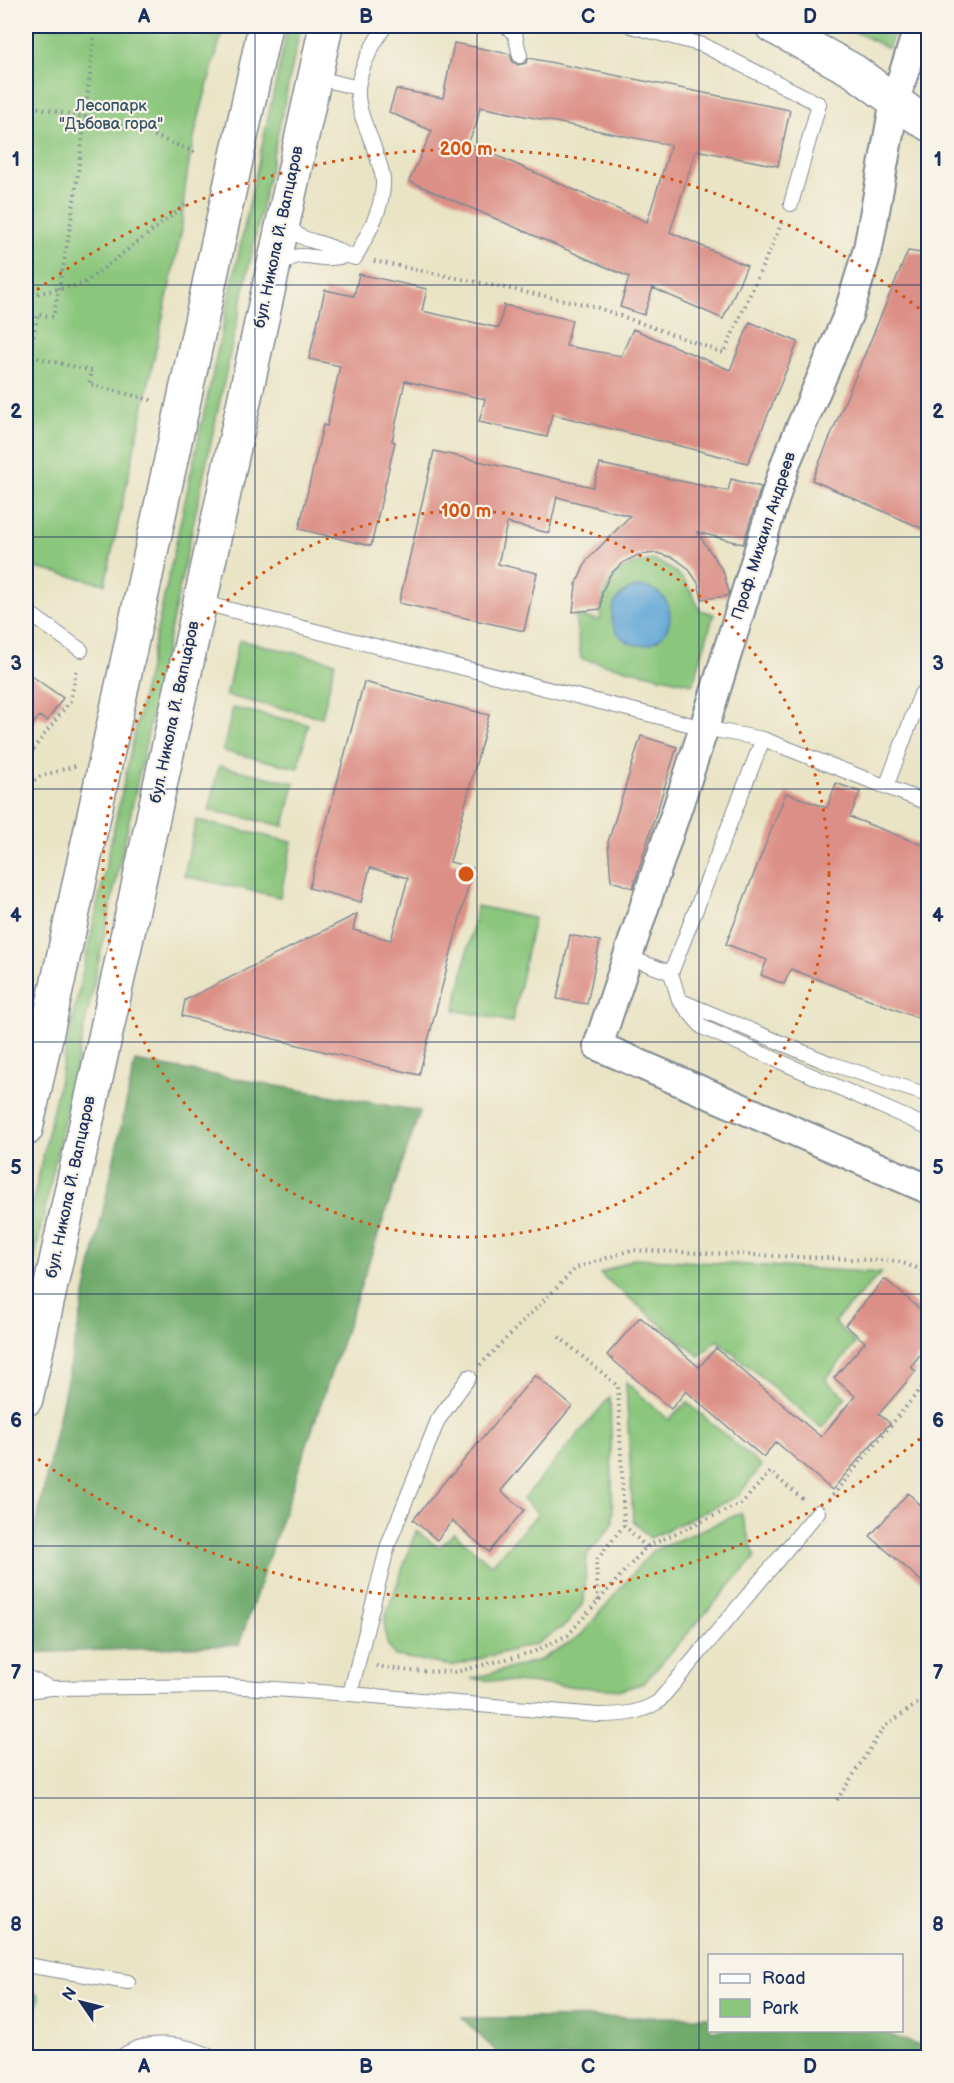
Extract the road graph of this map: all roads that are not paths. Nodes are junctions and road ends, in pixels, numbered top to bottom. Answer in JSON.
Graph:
{"nodes":[{"id":1,"x":266,"y":26,"type":"edge"},
{"id":2,"x":326,"y":26,"type":"edge"},
{"id":3,"x":385,"y":26,"type":"edge"},
{"id":4,"x":506,"y":26,"type":"edge"},
{"id":5,"x":631,"y":26,"type":"edge"},
{"id":6,"x":772,"y":26,"type":"edge"},
{"id":7,"x":919,"y":26,"type":"edge"},
{"id":8,"x":520,"y":56,"type":"dead end"},
{"id":9,"x":314,"y":77,"type":"junction"},
{"id":10,"x":358,"y":88,"type":"junction"},
{"id":11,"x":916,"y":119,"type":"edge"},
{"id":12,"x":287,"y":199,"type":"junction"},
{"id":13,"x":791,"y":204,"type":"road end"},
{"id":14,"x":351,"y":257,"type":"junction"},
{"id":15,"x":268,"y":286,"type":"junction"},
{"id":16,"x":199,"y":602,"type":"junction"},
{"id":17,"x":26,"y":611,"type":"edge"},
{"id":18,"x":81,"y":650,"type":"road end"},
{"id":19,"x":925,"y":694,"type":"edge"},
{"id":20,"x":704,"y":728,"type":"junction"},
{"id":21,"x":763,"y":739,"type":"junction"},
{"id":22,"x":886,"y":788,"type":"junction"},
{"id":23,"x":928,"y":803,"type":"edge"},
{"id":24,"x":628,"y":957,"type":"junction"},
{"id":25,"x":671,"y":973,"type":"junction"},
{"id":26,"x":680,"y":1000,"type":"junction"},
{"id":27,"x":928,"y":1095,"type":"edge"},
{"id":28,"x":928,"y":1127,"type":"edge"},
{"id":29,"x":26,"y":1129,"type":"edge"},
{"id":30,"x":928,"y":1190,"type":"edge"},
{"id":31,"x":469,"y":1377,"type":"road end"},
{"id":32,"x":26,"y":1399,"type":"edge"},
{"id":33,"x":818,"y":1512,"type":"road end"},
{"id":34,"x":26,"y":1677,"type":"edge"},
{"id":35,"x":51,"y":1688,"type":"junction"},
{"id":36,"x":26,"y":1691,"type":"edge"},
{"id":37,"x":350,"y":1694,"type":"junction"},
{"id":38,"x":26,"y":1965,"type":"edge"},
{"id":39,"x":128,"y":1982,"type":"dead end"},
{"id":40,"x":120,"y":2058,"type":"edge"},
{"id":41,"x":213,"y":2058,"type":"edge"}],
"edges":[{"from":1,"to":29,"type":"main road"},
{"from":2,"to":9,"type":"main road","name":"бул. Никола Й. Вапцаров"},
{"from":3,"to":10,"type":"lane"},
{"from":4,"to":8,"type":"lane"},
{"from":5,"to":13,"type":"lane"},
{"from":6,"to":11,"type":"main road"},
{"from":7,"to":11,"type":"street","name":"Проф. Михаил Андреев"},
{"from":9,"to":10,"type":"lane"},
{"from":9,"to":12,"type":"main road","name":"бул. Никола Й. Вапцаров"},
{"from":10,"to":14,"type":"lane"},
{"from":11,"to":20,"type":"street","name":"Проф. Михаил Андреев"},
{"from":12,"to":14,"type":"lane"},
{"from":12,"to":15,"type":"main road","name":"бул. Никола Й. Вапцаров"},
{"from":14,"to":15,"type":"lane"},
{"from":15,"to":16,"type":"main road","name":"бул. Никола Й. Вапцаров"},
{"from":16,"to":20,"type":"lane"},
{"from":16,"to":32,"type":"main road","name":"бул. Никола Й. Вапцаров"},
{"from":17,"to":18,"type":"lane"},
{"from":19,"to":22,"type":"lane"},
{"from":20,"to":21,"type":"lane"},
{"from":20,"to":24,"type":"street","name":"Проф. Михаил Андреев"},
{"from":21,"to":22,"type":"lane"},
{"from":21,"to":25,"type":"lane"},
{"from":22,"to":23,"type":"lane"},
{"from":24,"to":25,"type":"lane"},
{"from":24,"to":30,"type":"street","name":"Проф. Михаил Андреев"},
{"from":25,"to":26,"type":"lane"},
{"from":26,"to":27,"type":"lane"},
{"from":26,"to":28,"type":"lane"},
{"from":31,"to":37,"type":"lane"},
{"from":33,"to":37,"type":"lane"},
{"from":34,"to":35,"type":"lane"},
{"from":35,"to":36,"type":"lane"},
{"from":35,"to":37,"type":"lane"},
{"from":38,"to":39,"type":"lane"},
{"from":40,"to":41,"type":"lane"}]}
